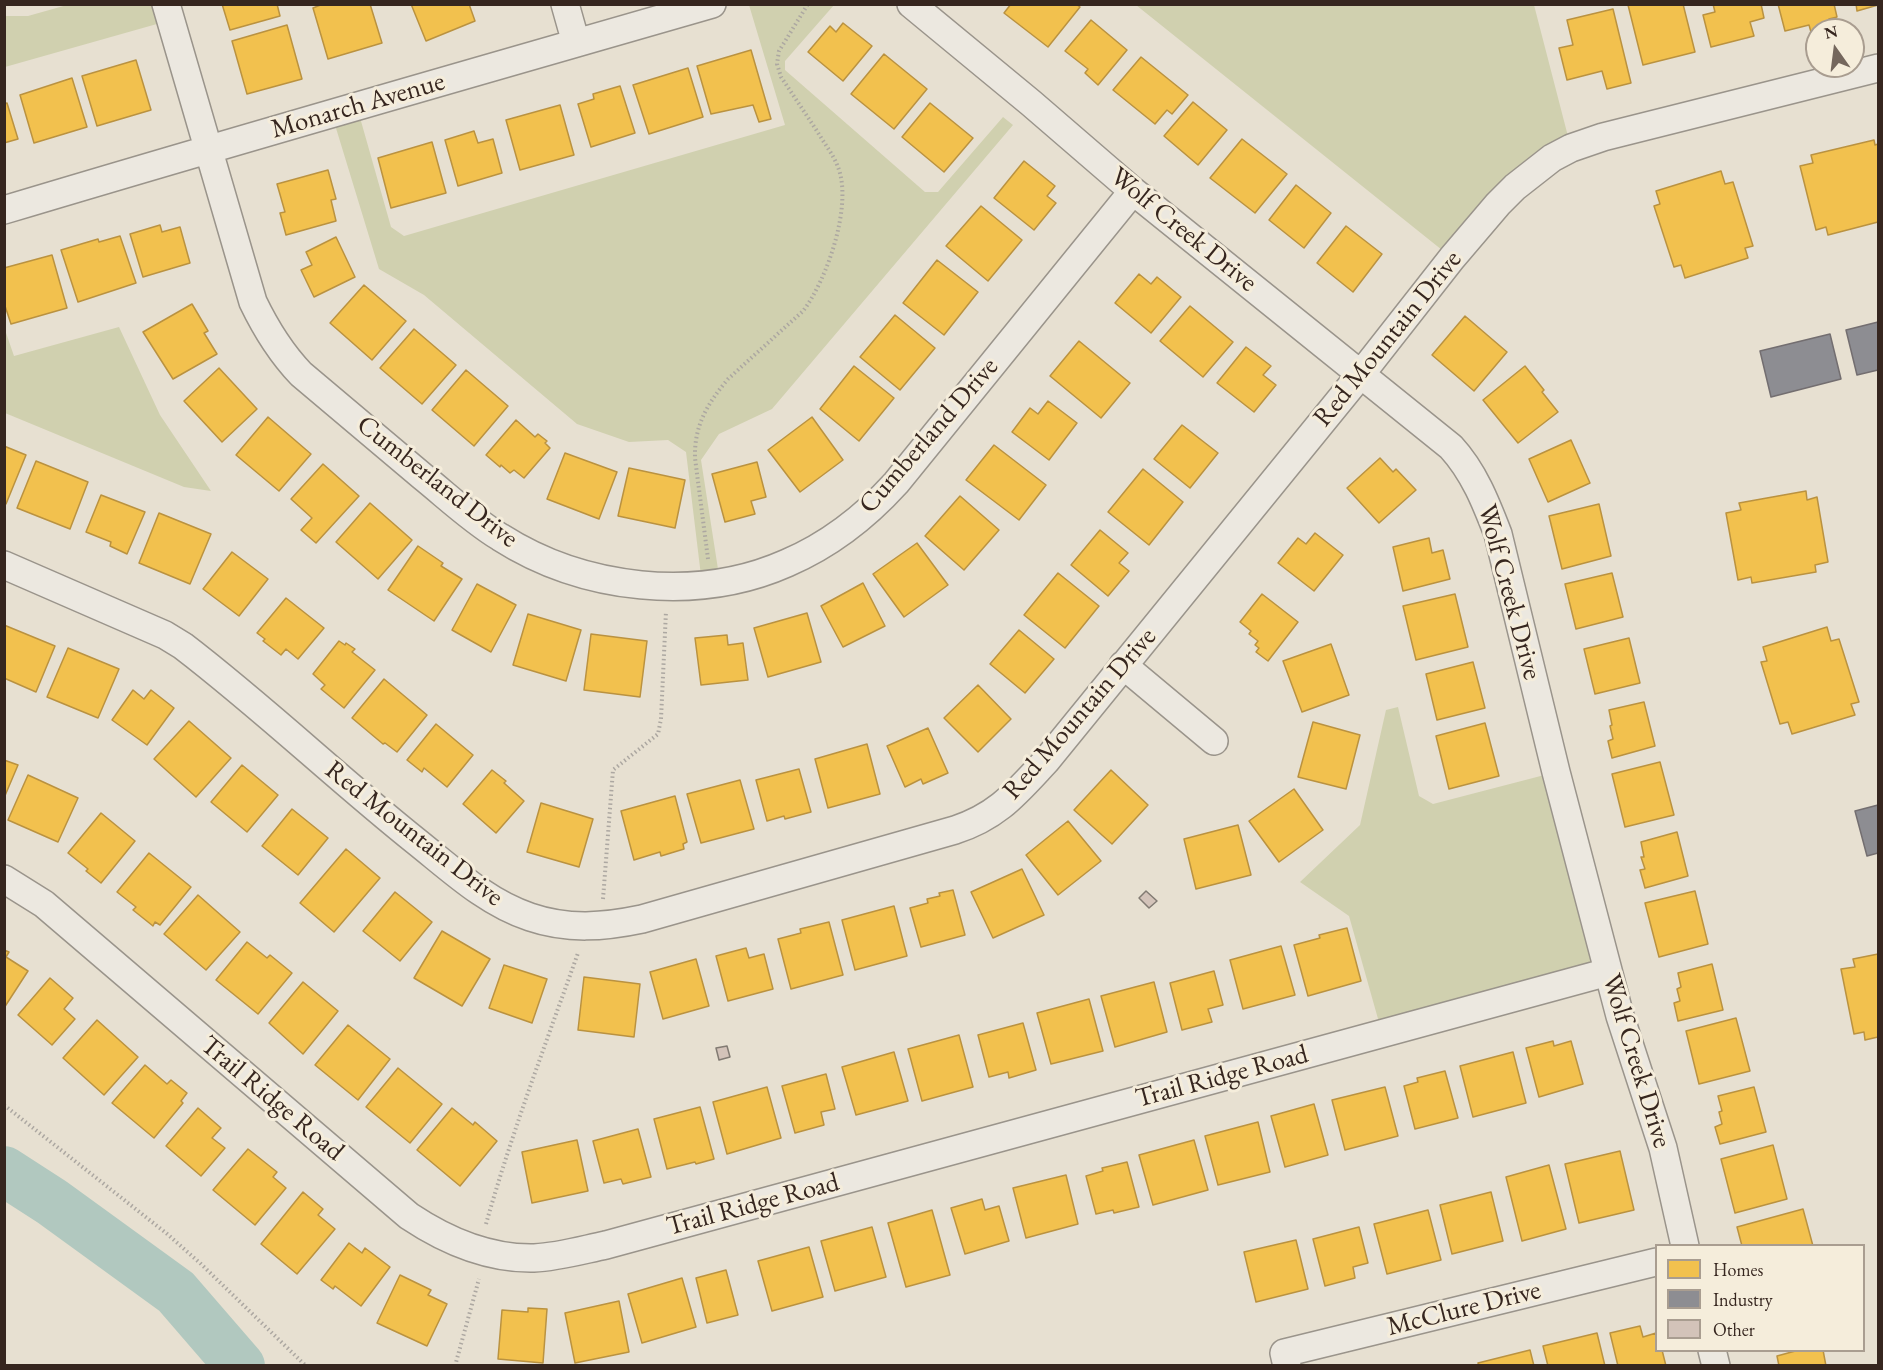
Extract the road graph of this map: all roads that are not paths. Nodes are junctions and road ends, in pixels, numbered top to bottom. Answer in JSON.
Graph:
{"nodes":[{"id":1,"x":166,"y":4,"type":"edge"},
{"id":2,"x":565,"y":4,"type":"edge"},
{"id":3,"x":712,"y":4,"type":"edge"},
{"id":4,"x":911,"y":4,"type":"edge"},
{"id":5,"x":576,"y":43,"type":"junction"},
{"id":6,"x":1878,"y":68,"type":"edge"},
{"id":7,"x":207,"y":149,"type":"junction"},
{"id":8,"x":1133,"y":191,"type":"junction"},
{"id":9,"x":4,"y":210,"type":"edge"},
{"id":10,"x":1361,"y":374,"type":"junction"},
{"id":11,"x":4,"y":565,"type":"edge"},
{"id":12,"x":1123,"y":665,"type":"junction"},
{"id":13,"x":1214,"y":741,"type":"dead end"},
{"id":14,"x":4,"y":879,"type":"edge"},
{"id":15,"x":1608,"y":972,"type":"junction"},
{"id":16,"x":1685,"y":1244,"type":"edge"},
{"id":17,"x":1655,"y":1262,"type":"edge"},
{"id":18,"x":1287,"y":1365,"type":"edge"}],
"edges":[{"from":1,"to":7,"type":"street","name":"Cumberland Drive"},
{"from":2,"to":5,"type":"street"},
{"from":3,"to":5,"type":"street","name":"Monarch Avenue"},
{"from":4,"to":8,"type":"street","name":"Wolf Creek Drive"},
{"from":5,"to":7,"type":"street","name":"Monarch Avenue"},
{"from":6,"to":10,"type":"street","name":"Red Mountain Drive"},
{"from":7,"to":8,"type":"street","name":"Cumberland Drive"},
{"from":7,"to":9,"type":"street","name":"Monarch Avenue"},
{"from":8,"to":10,"type":"street","name":"Wolf Creek Drive"},
{"from":10,"to":12,"type":"street","name":"Red Mountain Drive"},
{"from":10,"to":15,"type":"street","name":"Wolf Creek Drive"},
{"from":11,"to":12,"type":"street","name":"Red Mountain Drive"},
{"from":12,"to":13,"type":"street"},
{"from":14,"to":15,"type":"street","name":"Trail Ridge Road"},
{"from":15,"to":16,"type":"street","name":"Wolf Creek Drive"},
{"from":17,"to":18,"type":"street","name":"McClure Drive"}]}
